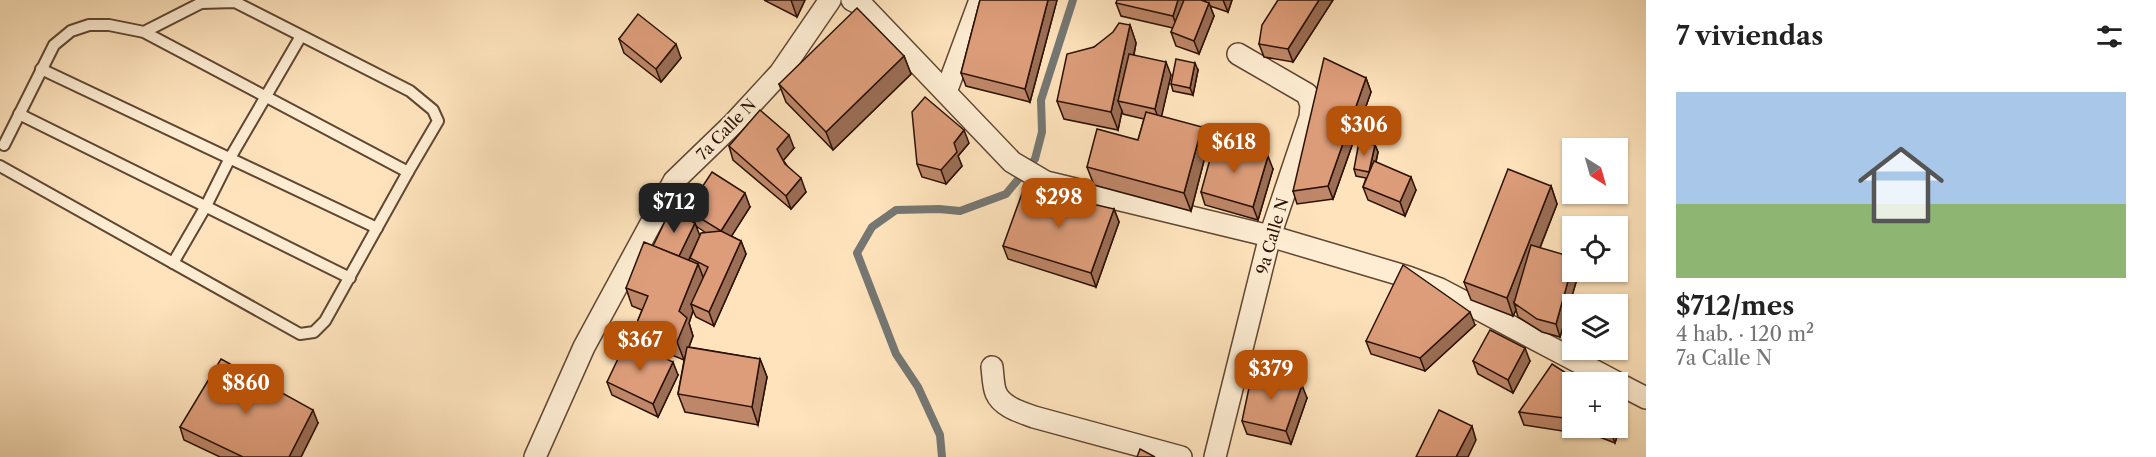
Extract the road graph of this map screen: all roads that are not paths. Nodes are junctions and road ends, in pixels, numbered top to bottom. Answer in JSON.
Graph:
{"nodes":[{"id":1,"x":830,"y":0,"type":"edge"},
{"id":2,"x":852,"y":0,"type":"edge"},
{"id":3,"x":980,"y":0,"type":"edge"},
{"id":4,"x":144,"y":32,"type":"junction"},
{"id":5,"x":301,"y":36,"type":"junction"},
{"id":6,"x":1238,"y":54,"type":"dead end"},
{"id":7,"x":41,"y":69,"type":"junction"},
{"id":8,"x":946,"y":92,"type":"junction"},
{"id":9,"x":266,"y":97,"type":"junction"},
{"id":10,"x":19,"y":114,"type":"junction"},
{"id":11,"x":1,"y":146,"type":"edge"},
{"id":12,"x":230,"y":158,"type":"junction"},
{"id":13,"x":0,"y":166,"type":"edge"},
{"id":14,"x":408,"y":172,"type":"junction"},
{"id":15,"x":206,"y":206,"type":"junction"},
{"id":16,"x":377,"y":228,"type":"junction"},
{"id":17,"x":1270,"y":236,"type":"junction"},
{"id":18,"x":173,"y":263,"type":"junction"},
{"id":19,"x":350,"y":278,"type":"junction"},
{"id":20,"x":992,"y":367,"type":"dead end"},
{"id":21,"x":1596,"y":372,"type":"edge"},
{"id":22,"x":1628,"y":389,"type":"edge"},
{"id":23,"x":1646,"y":398,"type":"edge"},
{"id":24,"x":535,"y":457,"type":"edge"},
{"id":25,"x":1181,"y":457,"type":"edge"},
{"id":26,"x":1215,"y":457,"type":"edge"}],
"edges":[{"from":1,"to":24,"type":"street","name":"7a Calle N"},
{"from":2,"to":8,"type":"street"},
{"from":3,"to":8,"type":"street"},
{"from":4,"to":5,"type":"lane"},
{"from":4,"to":7,"type":"lane"},
{"from":4,"to":9,"type":"lane"},
{"from":5,"to":9,"type":"lane"},
{"from":5,"to":14,"type":"lane"},
{"from":6,"to":17,"type":"street","name":"9a Calle N"},
{"from":7,"to":10,"type":"lane"},
{"from":7,"to":12,"type":"lane"},
{"from":8,"to":17,"type":"street"},
{"from":9,"to":12,"type":"lane"},
{"from":9,"to":14,"type":"lane"},
{"from":10,"to":11,"type":"lane"},
{"from":10,"to":15,"type":"lane"},
{"from":12,"to":15,"type":"lane"},
{"from":12,"to":16,"type":"lane"},
{"from":13,"to":18,"type":"lane"},
{"from":14,"to":16,"type":"lane"},
{"from":15,"to":18,"type":"lane"},
{"from":15,"to":19,"type":"lane"},
{"from":16,"to":19,"type":"lane"},
{"from":17,"to":21,"type":"street"},
{"from":17,"to":26,"type":"street","name":"9a Calle N"},
{"from":18,"to":19,"type":"lane"},
{"from":20,"to":25,"type":"street"},
{"from":22,"to":23,"type":"street"}]}
